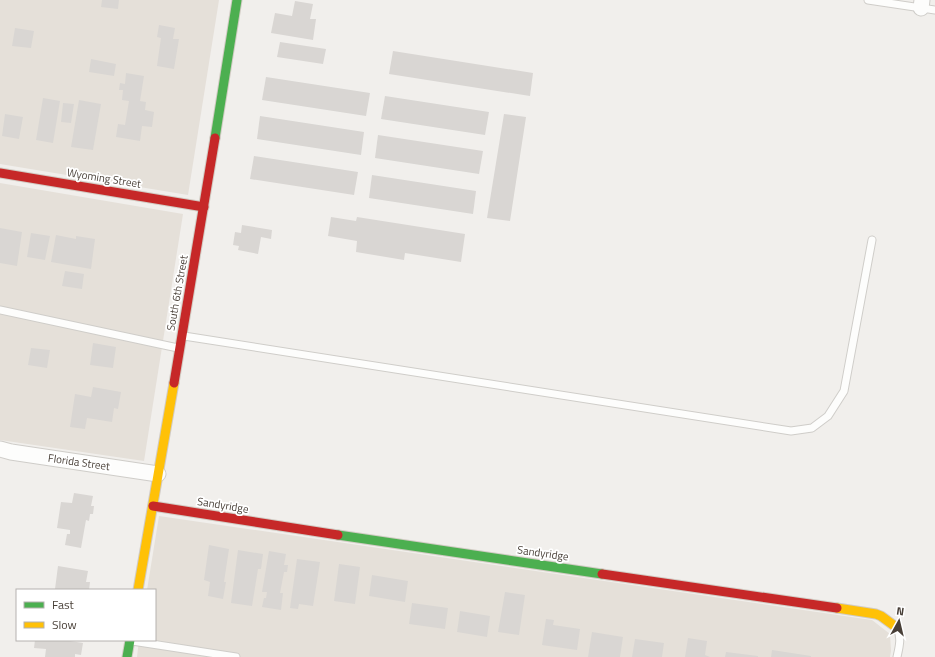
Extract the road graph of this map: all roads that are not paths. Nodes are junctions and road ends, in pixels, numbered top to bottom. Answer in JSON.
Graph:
{"nodes":[{"id":1,"x":237,"y":0,"type":"edge"},
{"id":2,"x":868,"y":0,"type":"edge"},
{"id":3,"x":926,"y":6,"type":"edge"},
{"id":4,"x":0,"y":173,"type":"edge"},
{"id":5,"x":204,"y":207,"type":"junction"},
{"id":6,"x":872,"y":240,"type":"dead end"},
{"id":7,"x":0,"y":310,"type":"edge"},
{"id":8,"x":182,"y":335,"type":"junction"},
{"id":9,"x":180,"y":348,"type":"junction"},
{"id":10,"x":0,"y":449,"type":"edge"},
{"id":11,"x":158,"y":474,"type":"junction"},
{"id":12,"x":152,"y":506,"type":"junction"},
{"id":13,"x":138,"y":589,"type":"edge"},
{"id":14,"x":896,"y":627,"type":"joint"},
{"id":15,"x":130,"y":641,"type":"edge"},
{"id":16,"x":136,"y":641,"type":"edge"},
{"id":17,"x":127,"y":657,"type":"edge"},
{"id":18,"x":236,"y":657,"type":"edge"},
{"id":19,"x":897,"y":657,"type":"edge"}],
"edges":[{"from":1,"to":5,"type":"street","name":"South 6th Street"},
{"from":2,"to":3,"type":"lane"},
{"from":4,"to":5,"type":"street","name":"Wyoming Street"},
{"from":5,"to":8,"type":"street","name":"South 6th Street"},
{"from":6,"to":8,"type":"lane"},
{"from":7,"to":9,"type":"lane"},
{"from":8,"to":9,"type":"street","name":"South 6th Street"},
{"from":9,"to":11,"type":"street","name":"South 6th Street"},
{"from":10,"to":11,"type":"street","name":"Florida Street"},
{"from":11,"to":12,"type":"street","name":"South 6th Street"},
{"from":12,"to":13,"type":"street","name":"South 6th Street"},
{"from":12,"to":14,"type":"street","name":"Sandyridge"},
{"from":14,"to":19,"type":"lane"},
{"from":15,"to":17,"type":"street"},
{"from":16,"to":18,"type":"lane"}]}
